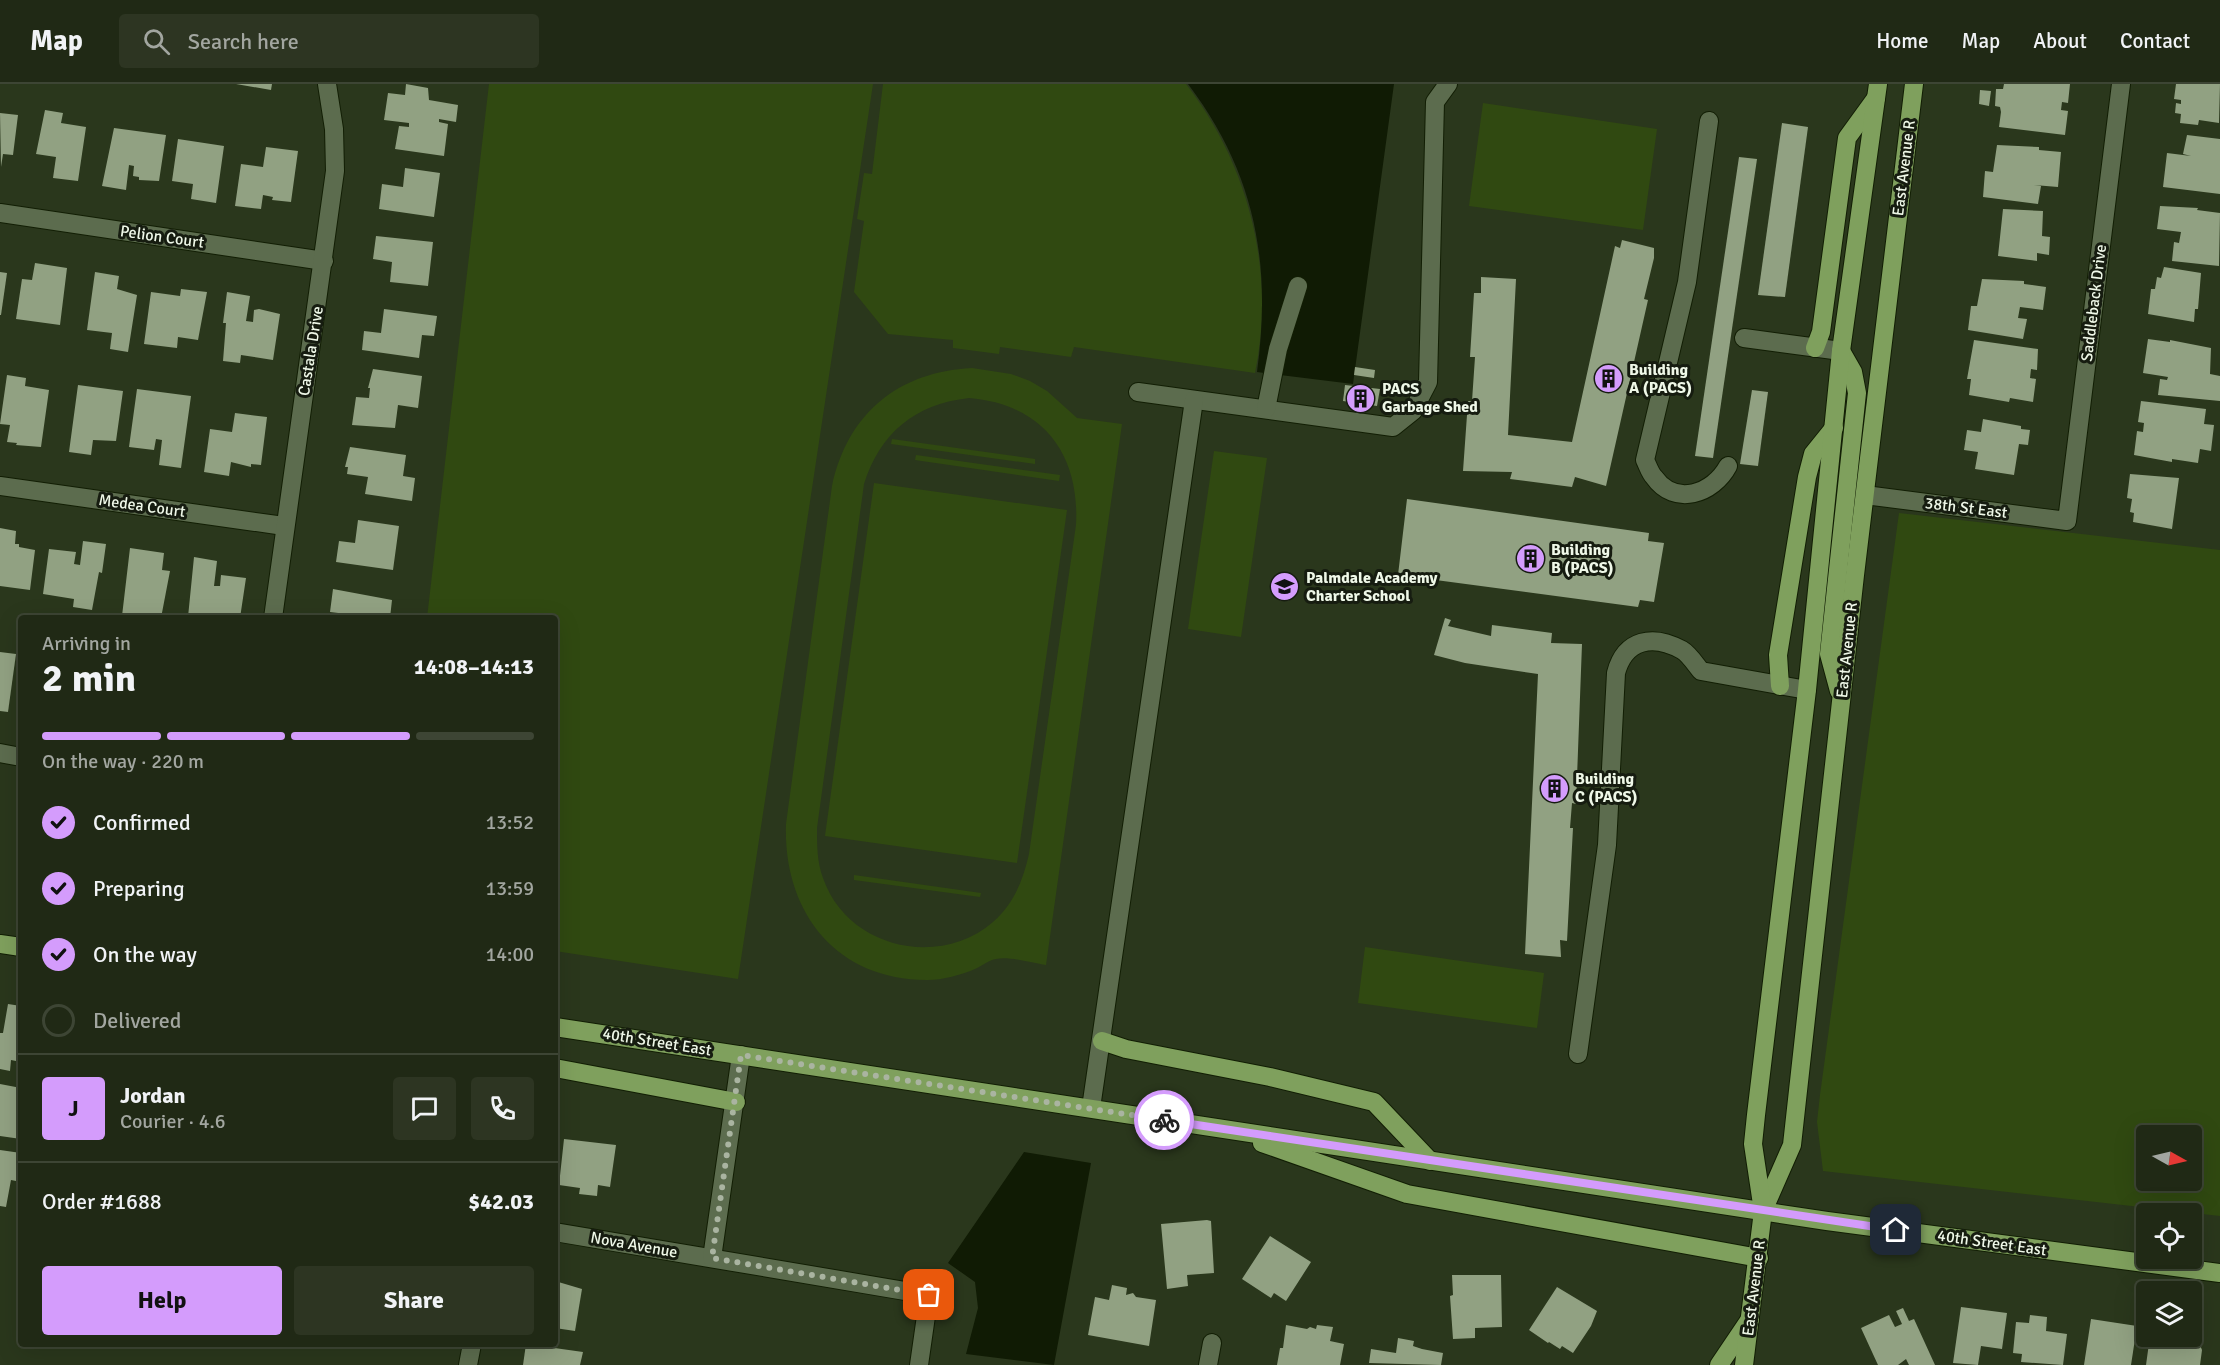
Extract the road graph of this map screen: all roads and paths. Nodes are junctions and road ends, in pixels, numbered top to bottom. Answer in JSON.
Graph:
{"nodes":[{"id":1,"x":327,"y":84,"type":"edge"},
{"id":2,"x":1448,"y":84,"type":"edge"},
{"id":3,"x":1914,"y":84,"type":"edge"},
{"id":4,"x":2121,"y":84,"type":"edge"},
{"id":5,"x":1877,"y":90,"type":"edge"},
{"id":6,"x":1709,"y":121,"type":"dead end"},
{"id":7,"x":0,"y":213,"type":"edge"},
{"id":8,"x":324,"y":261,"type":"junction"},
{"id":9,"x":1298,"y":286,"type":"dead end"},
{"id":10,"x":1744,"y":338,"type":"dead end"},
{"id":11,"x":1815,"y":348,"type":"junction"},
{"id":12,"x":1841,"y":351,"type":"junction"},
{"id":13,"x":1138,"y":392,"type":"dead end"},
{"id":14,"x":1194,"y":400,"type":"junction"},
{"id":15,"x":1266,"y":410,"type":"junction"},
{"id":16,"x":1834,"y":428,"type":"junction"},
{"id":17,"x":1728,"y":466,"type":"dead end"},
{"id":18,"x":0,"y":486,"type":"edge"},
{"id":19,"x":1865,"y":495,"type":"junction"},
{"id":20,"x":2067,"y":521,"type":"joint"},
{"id":21,"x":284,"y":526,"type":"junction"},
{"id":22,"x":273,"y":615,"type":"edge"},
{"id":23,"x":1780,"y":686,"type":"junction"},
{"id":24,"x":1807,"y":690,"type":"junction"},
{"id":25,"x":1842,"y":700,"type":"junction"},
{"id":26,"x":0,"y":753,"type":"edge"},
{"id":27,"x":18,"y":756,"type":"edge"},
{"id":28,"x":0,"y":944,"type":"edge"},
{"id":29,"x":18,"y":947,"type":"edge"},
{"id":30,"x":558,"y":1027,"type":"edge"},
{"id":31,"x":1102,"y":1041,"type":"junction"},
{"id":32,"x":1578,"y":1054,"type":"dead end"},
{"id":33,"x":741,"y":1055,"type":"junction"},
{"id":34,"x":558,"y":1069,"type":"edge"},
{"id":35,"x":736,"y":1102,"type":"junction"},
{"id":36,"x":1091,"y":1108,"type":"junction"},
{"id":37,"x":1221,"y":1129,"type":"junction"},
{"id":38,"x":1430,"y":1161,"type":"junction"},
{"id":39,"x":1763,"y":1211,"type":"junction"},
{"id":40,"x":558,"y":1232,"type":"edge"},
{"id":41,"x":712,"y":1258,"type":"junction"},
{"id":42,"x":1759,"y":1258,"type":"junction"},
{"id":43,"x":2220,"y":1273,"type":"edge"},
{"id":44,"x":1753,"y":1315,"type":"junction"},
{"id":45,"x":1212,"y":1343,"type":"dead end"},
{"id":46,"x":471,"y":1347,"type":"edge"},
{"id":47,"x":468,"y":1365,"type":"edge"},
{"id":48,"x":919,"y":1365,"type":"edge"},
{"id":49,"x":1208,"y":1365,"type":"edge"},
{"id":50,"x":1719,"y":1365,"type":"edge"},
{"id":51,"x":1744,"y":1365,"type":"edge"}],
"edges":[{"from":1,"to":8,"type":"street","name":"Castala Drive"},
{"from":2,"to":15,"type":"street"},
{"from":3,"to":19,"type":"main road","name":"East Avenue R"},
{"from":4,"to":20,"type":"street","name":"Saddleback Drive"},
{"from":5,"to":11,"type":"main road"},
{"from":5,"to":12,"type":"main road","name":"East Avenue R"},
{"from":6,"to":17,"type":"street"},
{"from":7,"to":8,"type":"street","name":"Pelion Court"},
{"from":8,"to":21,"type":"street","name":"Castala Drive"},
{"from":9,"to":15,"type":"street"},
{"from":10,"to":11,"type":"street"},
{"from":11,"to":12,"type":"street"},
{"from":12,"to":16,"type":"main road","name":"East Avenue R"},
{"from":12,"to":25,"type":"main road"},
{"from":13,"to":14,"type":"street"},
{"from":14,"to":15,"type":"street"},
{"from":14,"to":31,"type":"street"},
{"from":16,"to":23,"type":"main road"},
{"from":16,"to":24,"type":"main road","name":"East Avenue R"},
{"from":18,"to":21,"type":"street","name":"Medea Court"},
{"from":19,"to":20,"type":"street","name":"38th St East"},
{"from":19,"to":25,"type":"main road","name":"East Avenue R"},
{"from":21,"to":22,"type":"street","name":"Castala Drive"},
{"from":23,"to":24,"type":"street"},
{"from":23,"to":32,"type":"street"},
{"from":24,"to":39,"type":"main road","name":"East Avenue R"},
{"from":25,"to":39,"type":"main road","name":"East Avenue R"},
{"from":26,"to":27,"type":"street"},
{"from":28,"to":29,"type":"main road"},
{"from":30,"to":33,"type":"main road","name":"40th Street East"},
{"from":31,"to":36,"type":"street"},
{"from":31,"to":38,"type":"main road"},
{"from":33,"to":35,"type":"street"},
{"from":33,"to":36,"type":"main road","name":"40th Street East"},
{"from":34,"to":35,"type":"main road"},
{"from":35,"to":41,"type":"street"},
{"from":36,"to":37,"type":"main road","name":"40th Street East"},
{"from":37,"to":38,"type":"main road","name":"40th Street East"},
{"from":37,"to":42,"type":"main road"},
{"from":38,"to":39,"type":"main road","name":"40th Street East"},
{"from":39,"to":42,"type":"main road","name":"East Avenue R"},
{"from":39,"to":43,"type":"main road","name":"40th Street East"},
{"from":40,"to":41,"type":"street","name":"Nova Avenue"},
{"from":41,"to":48,"type":"street","name":"Nova Avenue"},
{"from":42,"to":44,"type":"main road","name":"East Avenue R"},
{"from":44,"to":50,"type":"main road"},
{"from":44,"to":51,"type":"main road","name":"East Avenue R"},
{"from":45,"to":49,"type":"street"},
{"from":46,"to":47,"type":"street"}]}
